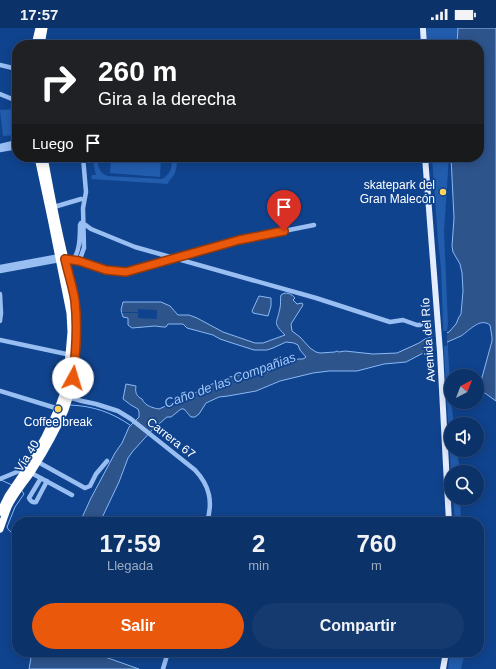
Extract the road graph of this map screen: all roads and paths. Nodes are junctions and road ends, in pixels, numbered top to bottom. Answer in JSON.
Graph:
{"nodes":[{"id":1,"x":39,"y":28,"type":"edge"},
{"id":2,"x":44,"y":28,"type":"edge"},
{"id":3,"x":422,"y":28,"type":"edge"},
{"id":4,"x":36,"y":40,"type":"edge"},
{"id":5,"x":42,"y":40,"type":"edge"},
{"id":6,"x":422,"y":40,"type":"edge"},
{"id":7,"x":0,"y":65,"type":"edge"},
{"id":8,"x":12,"y":68,"type":"edge"},
{"id":9,"x":0,"y":94,"type":"edge"},
{"id":10,"x":12,"y":99,"type":"edge"},
{"id":11,"x":12,"y":143,"type":"edge"},
{"id":12,"x":0,"y":146,"type":"edge"},
{"id":13,"x":12,"y":148,"type":"edge"},
{"id":14,"x":0,"y":150,"type":"edge"},
{"id":15,"x":39,"y":162,"type":"edge"},
{"id":16,"x":45,"y":162,"type":"edge"},
{"id":17,"x":83,"y":162,"type":"edge"},
{"id":18,"x":425,"y":162,"type":"edge"},
{"id":19,"x":428,"y":162,"type":"edge"},
{"id":20,"x":81,"y":199,"type":"dead end"},
{"id":21,"x":54,"y":207,"type":"junction"},
{"id":22,"x":83,"y":223,"type":"junction"},
{"id":23,"x":314,"y":225,"type":"dead end"},
{"id":24,"x":62,"y":258,"type":"junction"},
{"id":25,"x":175,"y":258,"type":"junction"},
{"id":26,"x":73,"y":260,"type":"junction"},
{"id":27,"x":79,"y":261,"type":"junction"},
{"id":28,"x":0,"y":267,"type":"edge"},
{"id":29,"x":0,"y":271,"type":"edge"},
{"id":30,"x":0,"y":294,"type":"edge"},
{"id":31,"x":0,"y":321,"type":"edge"},
{"id":32,"x":424,"y":323,"type":"dead end"},
{"id":33,"x":440,"y":331,"type":"junction"},
{"id":34,"x":0,"y":340,"type":"edge"},
{"id":35,"x":442,"y":352,"type":"junction"},
{"id":36,"x":72,"y":355,"type":"junction"},
{"id":37,"x":0,"y":391,"type":"edge"},
{"id":38,"x":66,"y":398,"type":"junction"},
{"id":39,"x":61,"y":410,"type":"junction"},
{"id":40,"x":107,"y":461,"type":"dead end"},
{"id":41,"x":38,"y":462,"type":"junction"},
{"id":42,"x":29,"y":471,"type":"junction"},
{"id":43,"x":13,"y":474,"type":"junction"},
{"id":44,"x":41,"y":478,"type":"junction"},
{"id":45,"x":0,"y":479,"type":"edge"},
{"id":46,"x":21,"y":481,"type":"junction"},
{"id":47,"x":47,"y":481,"type":"junction"},
{"id":48,"x":14,"y":492,"type":"junction"},
{"id":49,"x":72,"y":495,"type":"dead end"},
{"id":50,"x":0,"y":512,"type":"edge"},
{"id":51,"x":209,"y":517,"type":"edge"},
{"id":52,"x":448,"y":517,"type":"edge"},
{"id":53,"x":452,"y":517,"type":"edge"},
{"id":54,"x":0,"y":529,"type":"edge"},
{"id":55,"x":167,"y":657,"type":"edge"},
{"id":56,"x":441,"y":657,"type":"edge"},
{"id":57,"x":445,"y":657,"type":"edge"},
{"id":58,"x":163,"y":669,"type":"edge"},
{"id":59,"x":440,"y":669,"type":"edge"},
{"id":60,"x":443,"y":669,"type":"edge"}],
"edges":[{"from":1,"to":4,"type":"highway"},
{"from":2,"to":5,"type":"highway"},
{"from":3,"to":6,"type":"main road"},
{"from":7,"to":8,"type":"street"},
{"from":9,"to":10,"type":"street"},
{"from":11,"to":12,"type":"street"},
{"from":13,"to":14,"type":"street"},
{"from":15,"to":24,"type":"highway","name":"Vía 40"},
{"from":16,"to":21,"type":"highway","name":"Vía 40"},
{"from":17,"to":22,"type":"street"},
{"from":18,"to":33,"type":"main road","name":"Avenida del Río"},
{"from":19,"to":33,"type":"main road","name":"Avenida del Río"},
{"from":20,"to":21,"type":"street"},
{"from":21,"to":24,"type":"highway","name":"Vía 40"},
{"from":22,"to":25,"type":"street"},
{"from":22,"to":26,"type":"street"},
{"from":22,"to":27,"type":"street"},
{"from":23,"to":25,"type":"street"},
{"from":24,"to":26,"type":"street"},
{"from":24,"to":28,"type":"street"},
{"from":24,"to":29,"type":"street"},
{"from":24,"to":36,"type":"highway","name":"Vía 40"},
{"from":25,"to":27,"type":"street"},
{"from":25,"to":32,"type":"street"},
{"from":26,"to":27,"type":"street"},
{"from":30,"to":31,"type":"street"},
{"from":33,"to":35,"type":"main road","name":"Avenida del Río"},
{"from":34,"to":36,"type":"street"},
{"from":35,"to":52,"type":"main road","name":"Avenida del Río"},
{"from":35,"to":53,"type":"main road","name":"Avenida del Río"},
{"from":36,"to":38,"type":"highway","name":"Vía 40"},
{"from":37,"to":39,"type":"street"},
{"from":38,"to":39,"type":"highway","name":"Vía 40"},
{"from":38,"to":51,"type":"street","name":"Carrera 67"},
{"from":39,"to":41,"type":"highway","name":"Vía 40"},
{"from":39,"to":42,"type":"highway","name":"Vía 40"},
{"from":40,"to":41,"type":"street"},
{"from":41,"to":42,"type":"highway","name":"Vía 40"},
{"from":42,"to":43,"type":"street"},
{"from":42,"to":44,"type":"street"},
{"from":42,"to":46,"type":"highway","name":"Vía 40"},
{"from":43,"to":45,"type":"street"},
{"from":43,"to":46,"type":"street"},
{"from":44,"to":47,"type":"street"},
{"from":44,"to":47,"type":"street"},
{"from":46,"to":48,"type":"highway","name":"Vía 40"},
{"from":47,"to":49,"type":"street"},
{"from":48,"to":50,"type":"highway","name":"Vía 40"},
{"from":48,"to":54,"type":"highway","name":"Vía 40"},
{"from":55,"to":58,"type":"street"},
{"from":56,"to":59,"type":"main road"},
{"from":57,"to":60,"type":"main road"}]}
